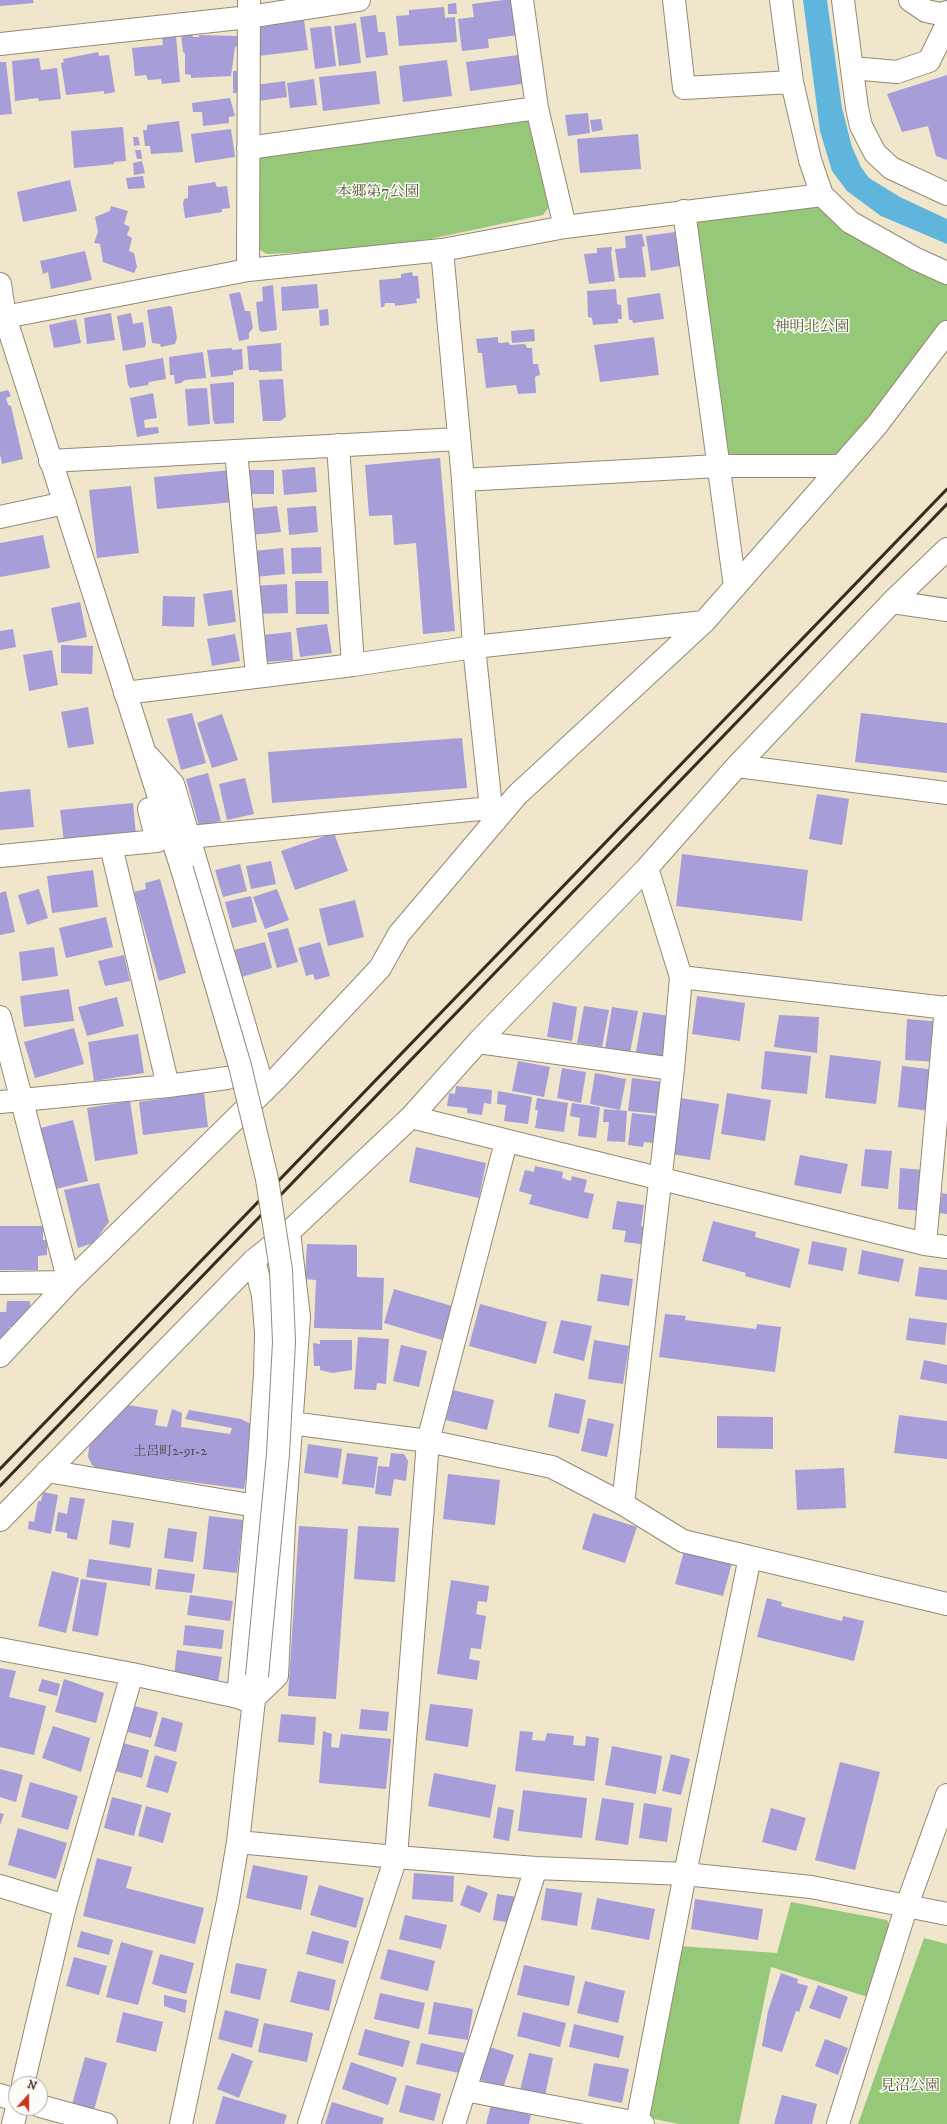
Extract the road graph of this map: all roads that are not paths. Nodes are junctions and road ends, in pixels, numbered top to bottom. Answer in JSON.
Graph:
{"nodes":[{"id":1,"x":360,"y":0,"type":"edge"},
{"id":2,"x":522,"y":0,"type":"edge"},
{"id":3,"x":674,"y":0,"type":"edge"},
{"id":4,"x":781,"y":0,"type":"edge"},
{"id":5,"x":843,"y":0,"type":"edge"},
{"id":6,"x":910,"y":0,"type":"edge"},
{"id":7,"x":249,"y":8,"type":"edge"},
{"id":8,"x":947,"y":12,"type":"edge"},
{"id":9,"x":947,"y":24,"type":"edge"},
{"id":10,"x":0,"y":44,"type":"edge"},
{"id":11,"x":852,"y":68,"type":"junction"},
{"id":12,"x":792,"y":82,"type":"junction"},
{"id":13,"x":537,"y":108,"type":"junction"},
{"id":14,"x":248,"y":148,"type":"junction"},
{"id":15,"x":947,"y":194,"type":"edge"},
{"id":16,"x":822,"y":195,"type":"junction"},
{"id":17,"x":684,"y":211,"type":"junction"},
{"id":18,"x":565,"y":227,"type":"junction"},
{"id":19,"x":442,"y":250,"type":"junction"},
{"id":20,"x":248,"y":270,"type":"junction"},
{"id":21,"x":947,"y":273,"type":"edge"},
{"id":22,"x":0,"y":284,"type":"edge"},
{"id":23,"x":2,"y":317,"type":"edge"},
{"id":24,"x":947,"y":332,"type":"edge"},
{"id":25,"x":458,"y":439,"type":"junction"},
{"id":26,"x":338,"y":445,"type":"junction"},
{"id":27,"x":236,"y":451,"type":"junction"},
{"id":28,"x":50,"y":461,"type":"junction"},
{"id":29,"x":718,"y":466,"type":"junction"},
{"id":30,"x":841,"y":466,"type":"junction"},
{"id":31,"x":463,"y":480,"type":"junction"},
{"id":32,"x":65,"y":503,"type":"junction"},
{"id":33,"x":0,"y":517,"type":"edge"},
{"id":34,"x":947,"y":549,"type":"edge"},
{"id":35,"x":735,"y":587,"type":"junction"},
{"id":36,"x":892,"y":602,"type":"junction"},
{"id":37,"x":947,"y":610,"type":"edge"},
{"id":38,"x":704,"y":622,"type":"junction"},
{"id":39,"x":474,"y":647,"type":"junction"},
{"id":40,"x":353,"y":665,"type":"junction"},
{"id":41,"x":257,"y":676,"type":"junction"},
{"id":42,"x":125,"y":693,"type":"junction"},
{"id":43,"x":143,"y":750,"type":"junction"},
{"id":44,"x":737,"y":766,"type":"junction"},
{"id":45,"x":947,"y":793,"type":"edge"},
{"id":46,"x":493,"y":814,"type":"junction"},
{"id":47,"x":189,"y":837,"type":"junction"},
{"id":48,"x":111,"y":846,"type":"junction"},
{"id":49,"x":0,"y":856,"type":"edge"},
{"id":50,"x":647,"y":868,"type":"junction"},
{"id":51,"x":681,"y":977,"type":"junction"},
{"id":52,"x":947,"y":1008,"type":"edge"},
{"id":53,"x":0,"y":1017,"type":"edge"},
{"id":54,"x":478,"y":1042,"type":"junction"},
{"id":55,"x":673,"y":1069,"type":"junction"},
{"id":56,"x":227,"y":1078,"type":"dead end"},
{"id":57,"x":168,"y":1086,"type":"junction"},
{"id":58,"x":264,"y":1091,"type":"junction"},
{"id":59,"x":22,"y":1101,"type":"junction"},
{"id":60,"x":0,"y":1102,"type":"edge"},
{"id":61,"x":411,"y":1117,"type":"junction"},
{"id":62,"x":506,"y":1142,"type":"junction"},
{"id":63,"x":660,"y":1179,"type":"junction"},
{"id":64,"x":289,"y":1232,"type":"junction"},
{"id":65,"x":925,"y":1244,"type":"junction"},
{"id":66,"x":947,"y":1247,"type":"edge"},
{"id":67,"x":254,"y":1260,"type":"junction"},
{"id":68,"x":69,"y":1282,"type":"junction"},
{"id":69,"x":0,"y":1283,"type":"edge"},
{"id":70,"x":0,"y":1356,"type":"edge"},
{"id":71,"x":291,"y":1423,"type":"junction"},
{"id":72,"x":428,"y":1441,"type":"junction"},
{"id":73,"x":47,"y":1471,"type":"junction"},
{"id":74,"x":623,"y":1504,"type":"junction"},
{"id":75,"x":256,"y":1506,"type":"junction"},
{"id":76,"x":0,"y":1520,"type":"edge"},
{"id":77,"x":750,"y":1557,"type":"junction"},
{"id":78,"x":947,"y":1604,"type":"edge"},
{"id":79,"x":0,"y":1649,"type":"edge"},
{"id":80,"x":132,"y":1674,"type":"junction"},
{"id":81,"x":251,"y":1693,"type":"junction"},
{"id":82,"x":947,"y":1795,"type":"edge"},
{"id":83,"x":238,"y":1842,"type":"junction"},
{"id":84,"x":396,"y":1857,"type":"junction"},
{"id":85,"x":536,"y":1868,"type":"junction"},
{"id":86,"x":685,"y":1874,"type":"junction"},
{"id":87,"x":0,"y":1886,"type":"edge"},
{"id":88,"x":907,"y":1905,"type":"junction"},
{"id":89,"x":65,"y":1906,"type":"junction"},
{"id":90,"x":947,"y":1914,"type":"edge"},
{"id":91,"x":25,"y":2076,"type":"edge"},
{"id":92,"x":465,"y":2090,"type":"junction"},
{"id":93,"x":48,"y":2108,"type":"edge"},
{"id":94,"x":106,"y":2124,"type":"edge"},
{"id":95,"x":181,"y":2124,"type":"edge"},
{"id":96,"x":309,"y":2124,"type":"edge"},
{"id":97,"x":454,"y":2124,"type":"edge"},
{"id":98,"x":640,"y":2124,"type":"edge"},
{"id":99,"x":838,"y":2124,"type":"edge"}],
"edges":[{"from":1,"to":7,"type":"street"},
{"from":2,"to":13,"type":"street"},
{"from":3,"to":12,"type":"street"},
{"from":4,"to":12,"type":"street"},
{"from":5,"to":11,"type":"street"},
{"from":6,"to":8,"type":"street"},
{"from":7,"to":10,"type":"street"},
{"from":7,"to":14,"type":"street"},
{"from":9,"to":11,"type":"street"},
{"from":11,"to":15,"type":"street"},
{"from":12,"to":16,"type":"street"},
{"from":13,"to":14,"type":"street"},
{"from":13,"to":18,"type":"street"},
{"from":14,"to":20,"type":"street"},
{"from":16,"to":17,"type":"street"},
{"from":16,"to":21,"type":"street"},
{"from":17,"to":18,"type":"street"},
{"from":17,"to":29,"type":"street"},
{"from":18,"to":19,"type":"street"},
{"from":19,"to":20,"type":"street"},
{"from":19,"to":25,"type":"street"},
{"from":20,"to":23,"type":"street"},
{"from":22,"to":23,"type":"street"},
{"from":23,"to":28,"type":"street"},
{"from":24,"to":30,"type":"street"},
{"from":25,"to":26,"type":"street"},
{"from":25,"to":31,"type":"street"},
{"from":26,"to":27,"type":"street"},
{"from":26,"to":40,"type":"street"},
{"from":27,"to":28,"type":"street"},
{"from":27,"to":41,"type":"street"},
{"from":28,"to":32,"type":"street"},
{"from":29,"to":30,"type":"street"},
{"from":29,"to":31,"type":"street"},
{"from":29,"to":35,"type":"street"},
{"from":30,"to":35,"type":"street"},
{"from":31,"to":39,"type":"street"},
{"from":32,"to":33,"type":"street"},
{"from":32,"to":42,"type":"street"},
{"from":34,"to":36,"type":"street"},
{"from":35,"to":38,"type":"street"},
{"from":36,"to":37,"type":"street"},
{"from":36,"to":44,"type":"street"},
{"from":38,"to":39,"type":"street"},
{"from":38,"to":46,"type":"street"},
{"from":39,"to":40,"type":"street"},
{"from":39,"to":46,"type":"street"},
{"from":40,"to":41,"type":"street"},
{"from":41,"to":42,"type":"street"},
{"from":42,"to":43,"type":"street"},
{"from":43,"to":47,"type":"street"},
{"from":43,"to":48,"type":"street"},
{"from":43,"to":81,"type":"street","bridge":true},
{"from":44,"to":45,"type":"street"},
{"from":44,"to":50,"type":"street"},
{"from":46,"to":47,"type":"street"},
{"from":46,"to":58,"type":"street"},
{"from":47,"to":58,"type":"street"},
{"from":48,"to":49,"type":"street"},
{"from":48,"to":57,"type":"street"},
{"from":50,"to":51,"type":"street"},
{"from":50,"to":54,"type":"street"},
{"from":51,"to":52,"type":"street"},
{"from":51,"to":55,"type":"street"},
{"from":52,"to":65,"type":"street"},
{"from":53,"to":59,"type":"street"},
{"from":54,"to":55,"type":"street"},
{"from":54,"to":61,"type":"street"},
{"from":55,"to":63,"type":"street"},
{"from":56,"to":57,"type":"street"},
{"from":57,"to":59,"type":"street"},
{"from":58,"to":68,"type":"street"},
{"from":59,"to":60,"type":"street"},
{"from":59,"to":68,"type":"street"},
{"from":61,"to":62,"type":"street"},
{"from":61,"to":64,"type":"street"},
{"from":62,"to":63,"type":"street"},
{"from":62,"to":72,"type":"street"},
{"from":63,"to":65,"type":"street"},
{"from":63,"to":74,"type":"street"},
{"from":64,"to":67,"type":"street"},
{"from":64,"to":71,"type":"street"},
{"from":65,"to":66,"type":"street"},
{"from":67,"to":73,"type":"street"},
{"from":67,"to":75,"type":"street"},
{"from":68,"to":69,"type":"street"},
{"from":68,"to":70,"type":"street"},
{"from":71,"to":72,"type":"street"},
{"from":71,"to":81,"type":"street"},
{"from":72,"to":74,"type":"street"},
{"from":72,"to":84,"type":"street"},
{"from":73,"to":75,"type":"street"},
{"from":73,"to":76,"type":"street"},
{"from":74,"to":77,"type":"street"},
{"from":75,"to":81,"type":"street"},
{"from":77,"to":78,"type":"street"},
{"from":77,"to":86,"type":"street"},
{"from":79,"to":80,"type":"street"},
{"from":80,"to":81,"type":"street"},
{"from":80,"to":89,"type":"street"},
{"from":81,"to":83,"type":"street"},
{"from":82,"to":88,"type":"street"},
{"from":83,"to":84,"type":"street"},
{"from":83,"to":95,"type":"street"},
{"from":84,"to":85,"type":"street"},
{"from":84,"to":96,"type":"street"},
{"from":85,"to":86,"type":"street"},
{"from":85,"to":92,"type":"street"},
{"from":86,"to":88,"type":"street"},
{"from":86,"to":98,"type":"street"},
{"from":87,"to":89,"type":"street"},
{"from":88,"to":90,"type":"street"},
{"from":88,"to":99,"type":"street"},
{"from":89,"to":91,"type":"street"},
{"from":92,"to":97,"type":"street"},
{"from":92,"to":98,"type":"street"},
{"from":93,"to":94,"type":"street"}]}
